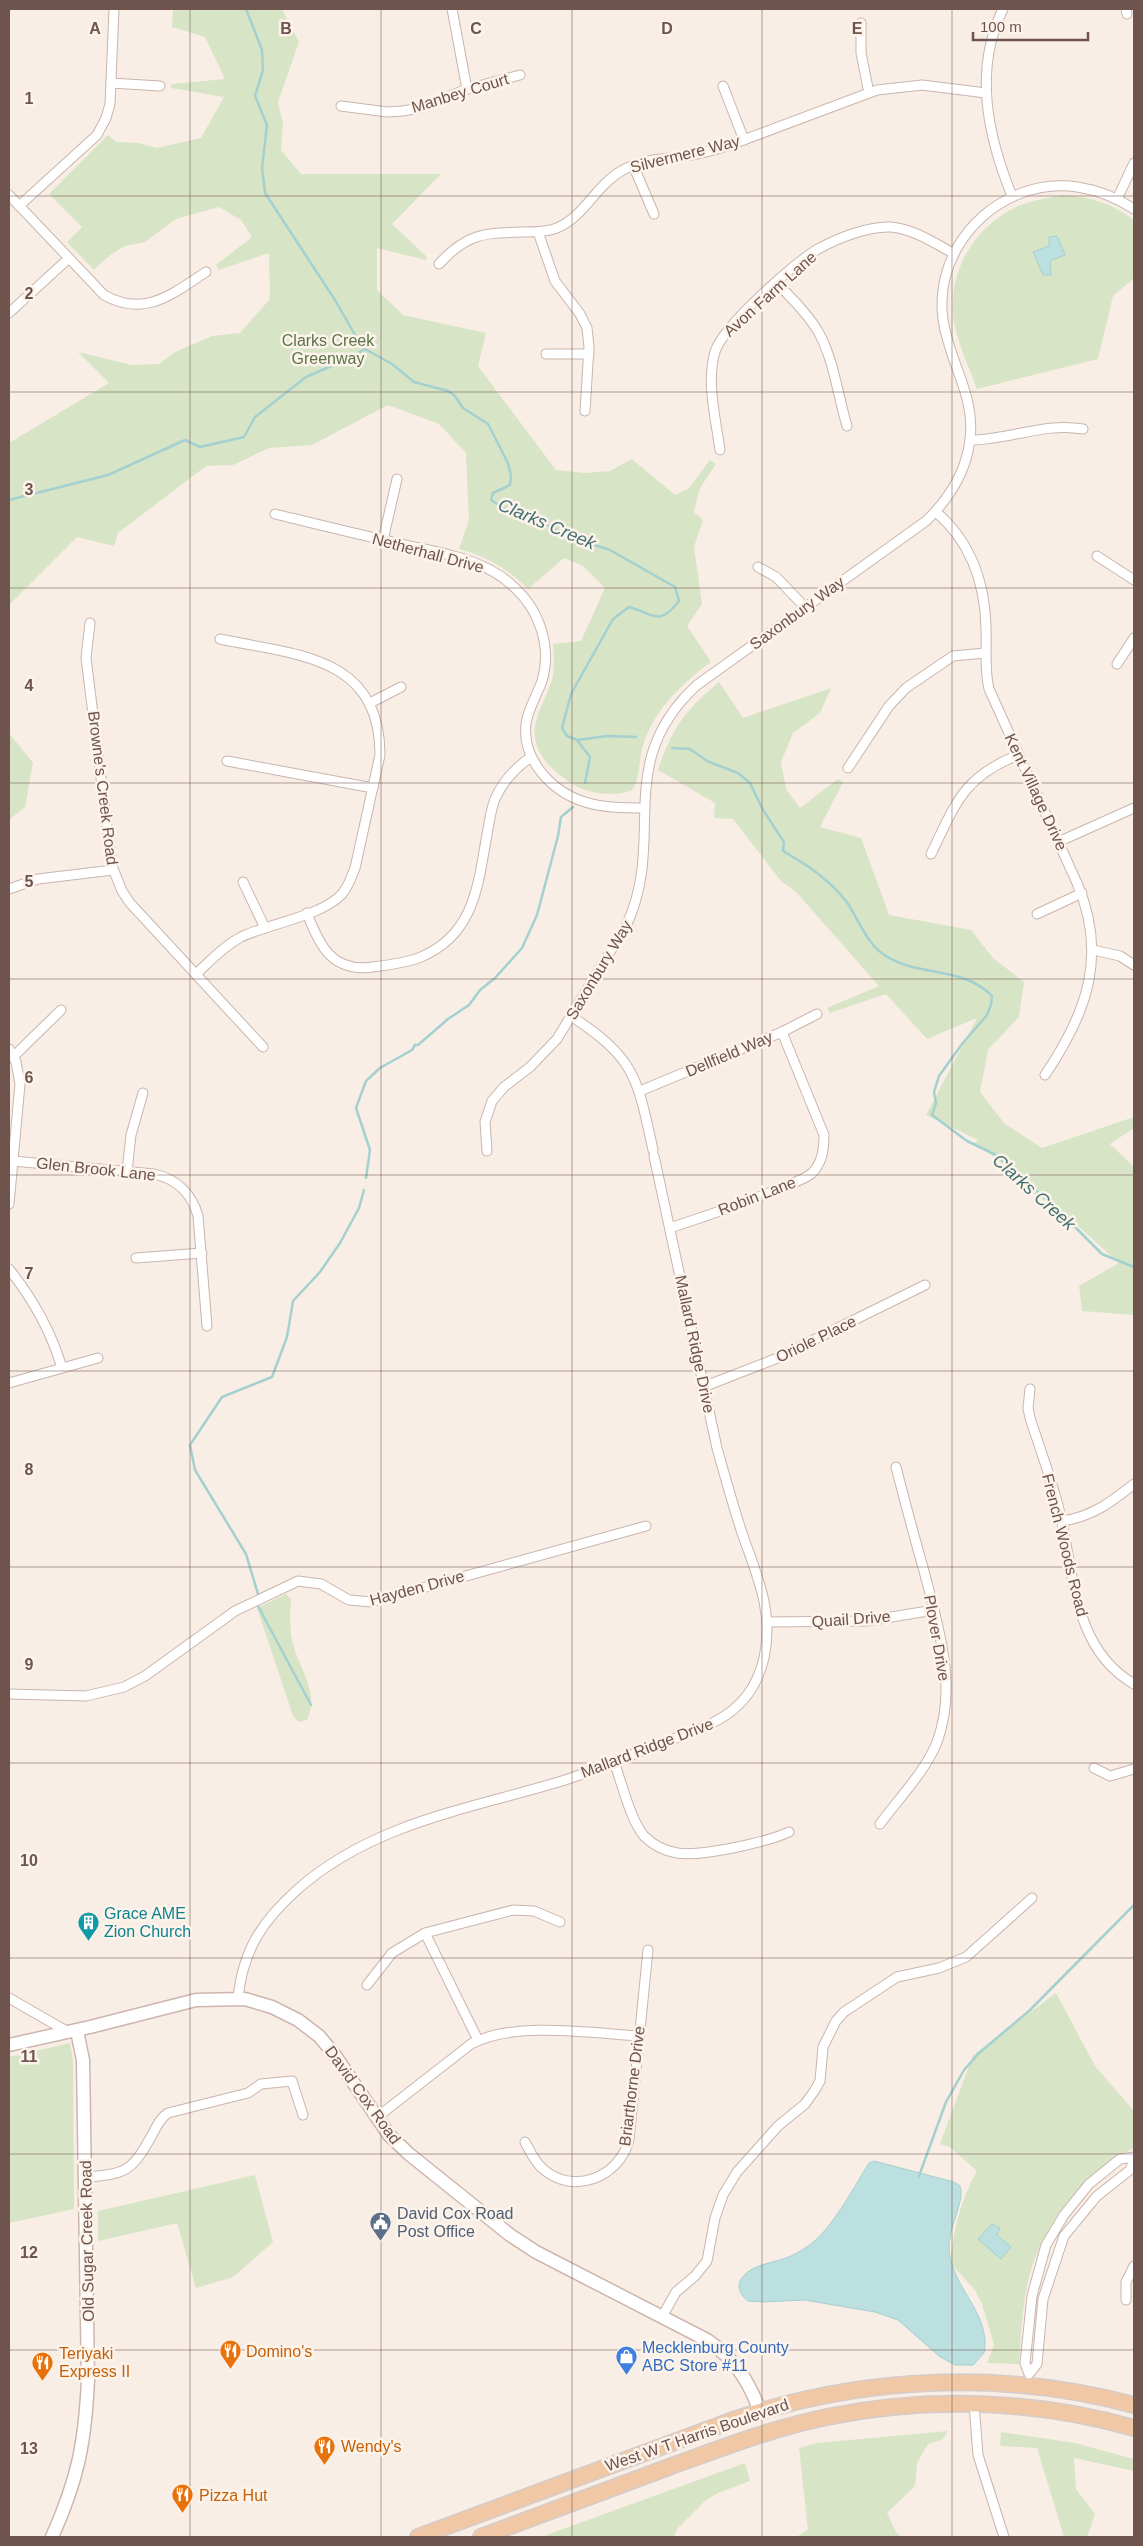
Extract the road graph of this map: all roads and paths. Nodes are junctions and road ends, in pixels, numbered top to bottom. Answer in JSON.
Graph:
{"nodes":[{"id":1,"x":114,"y":9,"type":"edge"},
{"id":2,"x":452,"y":9,"type":"edge"},
{"id":3,"x":1003,"y":9,"type":"edge"},
{"id":4,"x":861,"y":23,"type":"dead end"},
{"id":5,"x":520,"y":75,"type":"dead end"},
{"id":6,"x":111,"y":83,"type":"junction"},
{"id":7,"x":160,"y":86,"type":"dead end"},
{"id":8,"x":723,"y":86,"type":"dead end"},
{"id":9,"x":467,"y":89,"type":"junction"},
{"id":10,"x":869,"y":93,"type":"junction"},
{"id":11,"x":986,"y":93,"type":"junction"},
{"id":12,"x":341,"y":106,"type":"dead end"},
{"id":13,"x":744,"y":140,"type":"junction"},
{"id":14,"x":1134,"y":163,"type":"edge"},
{"id":15,"x":633,"y":165,"type":"junction"},
{"id":16,"x":9,"y":195,"type":"edge"},
{"id":17,"x":1012,"y":196,"type":"junction"},
{"id":18,"x":1118,"y":199,"type":"junction"},
{"id":19,"x":19,"y":206,"type":"junction"},
{"id":20,"x":1134,"y":209,"type":"edge"},
{"id":21,"x":654,"y":214,"type":"dead end"},
{"id":22,"x":538,"y":232,"type":"junction"},
{"id":23,"x":953,"y":254,"type":"junction"},
{"id":24,"x":68,"y":258,"type":"junction"},
{"id":25,"x":438,"y":264,"type":"dead end"},
{"id":26,"x":206,"y":272,"type":"dead end"},
{"id":27,"x":777,"y":283,"type":"junction"},
{"id":28,"x":9,"y":313,"type":"edge"},
{"id":29,"x":546,"y":354,"type":"dead end"},
{"id":30,"x":589,"y":354,"type":"junction"},
{"id":31,"x":585,"y":411,"type":"dead end"},
{"id":32,"x":847,"y":426,"type":"dead end"},
{"id":33,"x":1083,"y":429,"type":"dead end"},
{"id":34,"x":970,"y":440,"type":"junction"},
{"id":35,"x":720,"y":450,"type":"dead end"},
{"id":36,"x":397,"y":479,"type":"dead end"},
{"id":37,"x":936,"y":512,"type":"junction"},
{"id":38,"x":275,"y":514,"type":"dead end"},
{"id":39,"x":383,"y":540,"type":"junction"},
{"id":40,"x":1097,"y":556,"type":"dead end"},
{"id":41,"x":758,"y":567,"type":"dead end"},
{"id":42,"x":1134,"y":580,"type":"edge"},
{"id":43,"x":805,"y":607,"type":"junction"},
{"id":44,"x":90,"y":624,"type":"dead end"},
{"id":45,"x":1134,"y":638,"type":"edge"},
{"id":46,"x":220,"y":639,"type":"dead end"},
{"id":47,"x":985,"y":653,"type":"junction"},
{"id":48,"x":1117,"y":664,"type":"dead end"},
{"id":49,"x":401,"y":687,"type":"dead end"},
{"id":50,"x":370,"y":703,"type":"junction"},
{"id":51,"x":1018,"y":754,"type":"junction"},
{"id":52,"x":531,"y":757,"type":"junction"},
{"id":53,"x":227,"y":761,"type":"dead end"},
{"id":54,"x":848,"y":768,"type":"dead end"},
{"id":55,"x":373,"y":788,"type":"junction"},
{"id":56,"x":645,"y":808,"type":"junction"},
{"id":57,"x":1134,"y":808,"type":"edge"},
{"id":58,"x":1058,"y":842,"type":"junction"},
{"id":59,"x":931,"y":854,"type":"dead end"},
{"id":60,"x":113,"y":870,"type":"junction"},
{"id":61,"x":243,"y":882,"type":"dead end"},
{"id":62,"x":9,"y":889,"type":"edge"},
{"id":63,"x":1082,"y":893,"type":"junction"},
{"id":64,"x":307,"y":913,"type":"junction"},
{"id":65,"x":1037,"y":914,"type":"dead end"},
{"id":66,"x":265,"y":928,"type":"junction"},
{"id":67,"x":1093,"y":950,"type":"junction"},
{"id":68,"x":1134,"y":965,"type":"edge"},
{"id":69,"x":196,"y":974,"type":"junction"},
{"id":70,"x":62,"y":1010,"type":"dead end"},
{"id":71,"x":816,"y":1014,"type":"dead end"},
{"id":72,"x":571,"y":1016,"type":"junction"},
{"id":73,"x":782,"y":1032,"type":"junction"},
{"id":74,"x":263,"y":1047,"type":"dead end"},
{"id":75,"x":11,"y":1052,"type":"edge"},
{"id":76,"x":1045,"y":1075,"type":"dead end"},
{"id":77,"x":640,"y":1091,"type":"junction"},
{"id":78,"x":143,"y":1093,"type":"dead end"},
{"id":79,"x":487,"y":1151,"type":"dead end"},
{"id":80,"x":13,"y":1160,"type":"junction"},
{"id":81,"x":127,"y":1171,"type":"junction"},
{"id":82,"x":9,"y":1204,"type":"edge"},
{"id":83,"x":670,"y":1228,"type":"junction"},
{"id":84,"x":202,"y":1253,"type":"junction"},
{"id":85,"x":136,"y":1258,"type":"dead end"},
{"id":86,"x":9,"y":1269,"type":"edge"},
{"id":87,"x":925,"y":1285,"type":"dead end"},
{"id":88,"x":207,"y":1326,"type":"dead end"},
{"id":89,"x":98,"y":1358,"type":"dead end"},
{"id":90,"x":62,"y":1368,"type":"junction"},
{"id":91,"x":9,"y":1383,"type":"edge"},
{"id":92,"x":704,"y":1387,"type":"junction"},
{"id":93,"x":1030,"y":1388,"type":"dead end"},
{"id":94,"x":896,"y":1467,"type":"dead end"},
{"id":95,"x":1134,"y":1484,"type":"edge"},
{"id":96,"x":1062,"y":1522,"type":"junction"},
{"id":97,"x":646,"y":1526,"type":"dead end"},
{"id":98,"x":934,"y":1610,"type":"junction"},
{"id":99,"x":767,"y":1622,"type":"junction"},
{"id":100,"x":1134,"y":1684,"type":"edge"},
{"id":101,"x":9,"y":1694,"type":"edge"},
{"id":102,"x":614,"y":1762,"type":"junction"},
{"id":103,"x":1094,"y":1768,"type":"dead end"},
{"id":104,"x":1134,"y":1769,"type":"edge"},
{"id":105,"x":880,"y":1824,"type":"dead end"},
{"id":106,"x":789,"y":1832,"type":"dead end"},
{"id":107,"x":1032,"y":1898,"type":"dead end"},
{"id":108,"x":560,"y":1922,"type":"dead end"},
{"id":109,"x":425,"y":1933,"type":"junction"},
{"id":110,"x":648,"y":1950,"type":"dead end"},
{"id":111,"x":367,"y":1985,"type":"dead end"},
{"id":112,"x":9,"y":1998,"type":"edge"},
{"id":113,"x":238,"y":1998,"type":"junction"},
{"id":114,"x":73,"y":2032,"type":"junction"},
{"id":115,"x":640,"y":2036,"type":"junction"},
{"id":116,"x":478,"y":2040,"type":"junction"},
{"id":117,"x":9,"y":2046,"type":"edge"},
{"id":118,"x":302,"y":2116,"type":"dead end"},
{"id":119,"x":376,"y":2118,"type":"junction"},
{"id":120,"x":525,"y":2142,"type":"dead end"},
{"id":121,"x":1134,"y":2158,"type":"edge"},
{"id":122,"x":86,"y":2177,"type":"junction"},
{"id":123,"x":1134,"y":2266,"type":"edge"},
{"id":124,"x":1126,"y":2300,"type":"dead end"},
{"id":125,"x":662,"y":2317,"type":"junction"},
{"id":126,"x":1028,"y":2380,"type":"junction"},
{"id":127,"x":952,"y":2382,"type":"junction"},
{"id":128,"x":974,"y":2404,"type":"junction"},
{"id":129,"x":1134,"y":2405,"type":"edge"},
{"id":130,"x":760,"y":2411,"type":"junction"},
{"id":131,"x":1134,"y":2428,"type":"edge"},
{"id":132,"x":767,"y":2432,"type":"junction"},
{"id":133,"x":594,"y":2495,"type":"junction"},
{"id":134,"x":52,"y":2537,"type":"edge"},
{"id":135,"x":418,"y":2537,"type":"edge"},
{"id":136,"x":481,"y":2537,"type":"edge"},
{"id":137,"x":1004,"y":2537,"type":"edge"}],
"edges":[{"from":1,"to":6,"type":"street"},
{"from":2,"to":9,"type":"street"},
{"from":3,"to":11,"type":"street"},
{"from":4,"to":10,"type":"street"},
{"from":5,"to":9,"type":"street","name":"Manbey Court"},
{"from":6,"to":7,"type":"street"},
{"from":6,"to":19,"type":"street"},
{"from":8,"to":13,"type":"street"},
{"from":9,"to":12,"type":"street","name":"Manbey Court"},
{"from":10,"to":11,"type":"street","name":"Silvermere Way"},
{"from":10,"to":13,"type":"street","name":"Silvermere Way"},
{"from":11,"to":17,"type":"street"},
{"from":13,"to":15,"type":"street","name":"Silvermere Way"},
{"from":14,"to":18,"type":"street"},
{"from":15,"to":21,"type":"street"},
{"from":15,"to":22,"type":"street","name":"Silvermere Way"},
{"from":16,"to":19,"type":"street"},
{"from":17,"to":18,"type":"street","name":"Saxonbury Way"},
{"from":17,"to":23,"type":"street","name":"Saxonbury Way"},
{"from":18,"to":20,"type":"street","name":"Saxonbury Way"},
{"from":19,"to":24,"type":"street"},
{"from":22,"to":25,"type":"street","name":"Silvermere Way"},
{"from":22,"to":30,"type":"street"},
{"from":23,"to":27,"type":"street","name":"Avon Farm Lane"},
{"from":23,"to":34,"type":"street","name":"Saxonbury Way"},
{"from":24,"to":26,"type":"street"},
{"from":24,"to":28,"type":"street"},
{"from":27,"to":32,"type":"street"},
{"from":27,"to":35,"type":"street","name":"Avon Farm Lane"},
{"from":29,"to":30,"type":"street"},
{"from":30,"to":31,"type":"street"},
{"from":33,"to":34,"type":"street"},
{"from":34,"to":37,"type":"street","name":"Saxonbury Way"},
{"from":36,"to":39,"type":"street"},
{"from":37,"to":43,"type":"street","name":"Saxonbury Way"},
{"from":37,"to":47,"type":"street","name":"Kent Village Drive"},
{"from":38,"to":39,"type":"street","name":"Netherhall Drive"},
{"from":39,"to":52,"type":"street","name":"Netherhall Drive"},
{"from":40,"to":42,"type":"street"},
{"from":41,"to":43,"type":"street"},
{"from":43,"to":56,"type":"street","name":"Saxonbury Way"},
{"from":44,"to":60,"type":"street","name":"Browne's Creek Road"},
{"from":45,"to":48,"type":"street"},
{"from":46,"to":50,"type":"street"},
{"from":47,"to":51,"type":"street","name":"Kent Village Drive"},
{"from":47,"to":54,"type":"street"},
{"from":49,"to":50,"type":"street"},
{"from":50,"to":55,"type":"street"},
{"from":51,"to":58,"type":"street","name":"Kent Village Drive"},
{"from":51,"to":59,"type":"street"},
{"from":52,"to":56,"type":"street"},
{"from":52,"to":64,"type":"street"},
{"from":53,"to":55,"type":"street"},
{"from":55,"to":64,"type":"street"},
{"from":56,"to":72,"type":"street","name":"Saxonbury Way"},
{"from":57,"to":58,"type":"street"},
{"from":58,"to":63,"type":"street","name":"Kent Village Drive"},
{"from":60,"to":62,"type":"street"},
{"from":60,"to":69,"type":"street","name":"Browne's Creek Road"},
{"from":61,"to":66,"type":"street"},
{"from":63,"to":65,"type":"street"},
{"from":63,"to":67,"type":"street","name":"Kent Village Drive"},
{"from":64,"to":66,"type":"street"},
{"from":66,"to":69,"type":"street"},
{"from":67,"to":68,"type":"street"},
{"from":67,"to":76,"type":"street","name":"Kent Village Drive"},
{"from":69,"to":74,"type":"street","name":"Browne's Creek Road"},
{"from":70,"to":75,"type":"street"},
{"from":71,"to":73,"type":"street","name":"Dellfield Way"},
{"from":72,"to":77,"type":"street","name":"Mallard Ridge Drive"},
{"from":72,"to":79,"type":"street","name":"Saxonbury Way"},
{"from":73,"to":77,"type":"street","name":"Dellfield Way"},
{"from":73,"to":83,"type":"street","name":"Robin Lane"},
{"from":75,"to":80,"type":"street"},
{"from":77,"to":83,"type":"street","name":"Mallard Ridge Drive"},
{"from":78,"to":81,"type":"street"},
{"from":80,"to":81,"type":"street","name":"Glen Brook Lane"},
{"from":80,"to":82,"type":"street"},
{"from":81,"to":84,"type":"street","name":"Glen Brook Lane"},
{"from":83,"to":92,"type":"street","name":"Mallard Ridge Drive"},
{"from":84,"to":85,"type":"street"},
{"from":84,"to":88,"type":"street","name":"Glen Brook Lane"},
{"from":86,"to":90,"type":"street"},
{"from":87,"to":92,"type":"street","name":"Oriole Place"},
{"from":89,"to":90,"type":"street"},
{"from":90,"to":91,"type":"street"},
{"from":92,"to":99,"type":"street","name":"Mallard Ridge Drive"},
{"from":93,"to":96,"type":"street","name":"French Woods Road"},
{"from":94,"to":98,"type":"street","name":"Plover Drive"},
{"from":95,"to":96,"type":"street"},
{"from":96,"to":100,"type":"street","name":"French Woods Road"},
{"from":97,"to":101,"type":"street","name":"Hayden Drive"},
{"from":98,"to":99,"type":"street","name":"Quail Drive"},
{"from":98,"to":105,"type":"street","name":"Plover Drive"},
{"from":99,"to":102,"type":"street","name":"Mallard Ridge Drive"},
{"from":102,"to":106,"type":"street"},
{"from":102,"to":113,"type":"street","name":"Mallard Ridge Drive"},
{"from":103,"to":104,"type":"street"},
{"from":107,"to":125,"type":"street"},
{"from":108,"to":109,"type":"street"},
{"from":109,"to":111,"type":"street"},
{"from":109,"to":116,"type":"street"},
{"from":110,"to":115,"type":"street","name":"Briarthorne Drive"},
{"from":112,"to":114,"type":"street"},
{"from":113,"to":114,"type":"main road","name":"David Cox Road"},
{"from":113,"to":119,"type":"main road","name":"David Cox Road"},
{"from":114,"to":117,"type":"main road","name":"David Cox Road"},
{"from":114,"to":122,"type":"main road","name":"Old Sugar Creek Road"},
{"from":115,"to":116,"type":"street"},
{"from":115,"to":120,"type":"street","name":"Briarthorne Drive"},
{"from":116,"to":119,"type":"street"},
{"from":118,"to":122,"type":"street"},
{"from":119,"to":125,"type":"main road","name":"David Cox Road"},
{"from":121,"to":126,"type":"street"},
{"from":121,"to":126,"type":"street"},
{"from":122,"to":134,"type":"main road","name":"Old Sugar Creek Road"},
{"from":123,"to":124,"type":"street"},
{"from":125,"to":130,"type":"main road","name":"David Cox Road"},
{"from":126,"to":127,"type":"main road","name":"West W T Harris Boulevard"},
{"from":126,"to":129,"type":"main road","name":"West W T Harris Boulevard"},
{"from":127,"to":130,"type":"main road","name":"West W T Harris Boulevard"},
{"from":127,"to":132,"type":"main road"},
{"from":128,"to":131,"type":"main road","name":"West W T Harris Boulevard"},
{"from":128,"to":132,"type":"main road","name":"West W T Harris Boulevard"},
{"from":128,"to":137,"type":"street"},
{"from":130,"to":133,"type":"main road"},
{"from":130,"to":135,"type":"main road","name":"West W T Harris Boulevard"},
{"from":132,"to":133,"type":"main road","name":"West W T Harris Boulevard"},
{"from":133,"to":136,"type":"main road","name":"West W T Harris Boulevard"}]}
